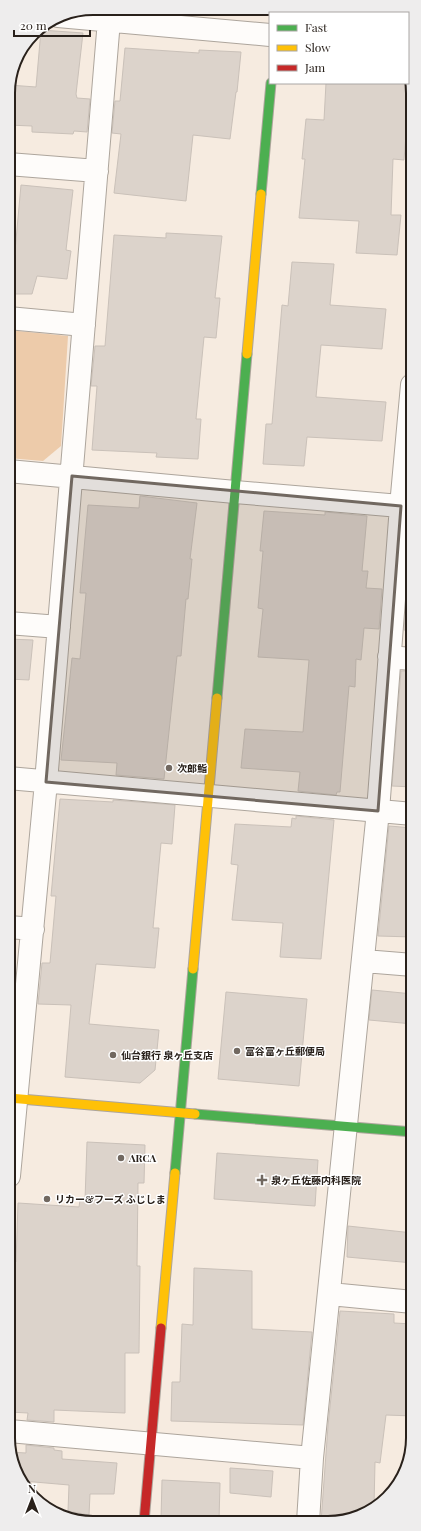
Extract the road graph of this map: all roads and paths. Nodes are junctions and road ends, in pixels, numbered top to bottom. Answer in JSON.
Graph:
{"nodes":[{"id":1,"x":110,"y":15,"type":"edge"},
{"id":2,"x":118,"y":15,"type":"edge"},
{"id":3,"x":269,"y":35,"type":"edge"},
{"id":4,"x":271,"y":84,"type":"edge"},
{"id":5,"x":15,"y":165,"type":"edge"},
{"id":6,"x":97,"y":171,"type":"junction"},
{"id":7,"x":15,"y":319,"type":"edge"},
{"id":8,"x":84,"y":325,"type":"junction"},
{"id":9,"x":15,"y":471,"type":"edge"},
{"id":10,"x":72,"y":476,"type":"junction"},
{"id":11,"x":235,"y":492,"type":"junction"},
{"id":12,"x":406,"y":506,"type":"edge"},
{"id":13,"x":15,"y":624,"type":"edge"},
{"id":14,"x":59,"y":627,"type":"junction"},
{"id":15,"x":389,"y":657,"type":"junction"},
{"id":16,"x":406,"y":658,"type":"edge"},
{"id":17,"x":15,"y":779,"type":"edge"},
{"id":18,"x":46,"y":782,"type":"junction"},
{"id":19,"x":208,"y":795,"type":"junction"},
{"id":20,"x":378,"y":811,"type":"junction"},
{"id":21,"x":406,"y":813,"type":"edge"},
{"id":22,"x":15,"y":929,"type":"edge"},
{"id":23,"x":33,"y":930,"type":"junction"},
{"id":24,"x":364,"y":961,"type":"junction"},
{"id":25,"x":406,"y":964,"type":"edge"},
{"id":26,"x":15,"y":1075,"type":"edge"},
{"id":27,"x":15,"y":1099,"type":"edge"},
{"id":28,"x":179,"y":1112,"type":"junction"},
{"id":29,"x":345,"y":1126,"type":"junction"},
{"id":30,"x":406,"y":1131,"type":"edge"},
{"id":31,"x":330,"y":1294,"type":"junction"},
{"id":32,"x":406,"y":1301,"type":"edge"},
{"id":33,"x":15,"y":1432,"type":"edge"},
{"id":34,"x":151,"y":1444,"type":"junction"},
{"id":35,"x":312,"y":1458,"type":"junction"},
{"id":36,"x":145,"y":1516,"type":"edge"},
{"id":37,"x":308,"y":1516,"type":"edge"}],
"edges":[{"from":1,"to":6,"type":"street"},
{"from":2,"to":3,"type":"street"},
{"from":4,"to":11,"type":"street"},
{"from":5,"to":6,"type":"street"},
{"from":6,"to":8,"type":"street"},
{"from":7,"to":8,"type":"street"},
{"from":8,"to":10,"type":"street"},
{"from":9,"to":10,"type":"street"},
{"from":10,"to":11,"type":"street"},
{"from":10,"to":14,"type":"street"},
{"from":11,"to":12,"type":"street"},
{"from":11,"to":19,"type":"street"},
{"from":12,"to":15,"type":"street"},
{"from":13,"to":14,"type":"street"},
{"from":14,"to":18,"type":"street"},
{"from":15,"to":16,"type":"street"},
{"from":15,"to":20,"type":"street"},
{"from":17,"to":18,"type":"street"},
{"from":18,"to":19,"type":"street"},
{"from":18,"to":23,"type":"street"},
{"from":19,"to":20,"type":"street"},
{"from":19,"to":28,"type":"street"},
{"from":20,"to":21,"type":"street"},
{"from":20,"to":24,"type":"street"},
{"from":22,"to":23,"type":"street"},
{"from":23,"to":26,"type":"street"},
{"from":24,"to":25,"type":"street"},
{"from":24,"to":29,"type":"street"},
{"from":27,"to":28,"type":"street"},
{"from":28,"to":29,"type":"street"},
{"from":28,"to":34,"type":"street"},
{"from":29,"to":30,"type":"street"},
{"from":29,"to":31,"type":"street"},
{"from":31,"to":32,"type":"street"},
{"from":31,"to":35,"type":"street"},
{"from":33,"to":34,"type":"street"},
{"from":34,"to":35,"type":"street"},
{"from":34,"to":36,"type":"street"},
{"from":35,"to":37,"type":"street"}]}
